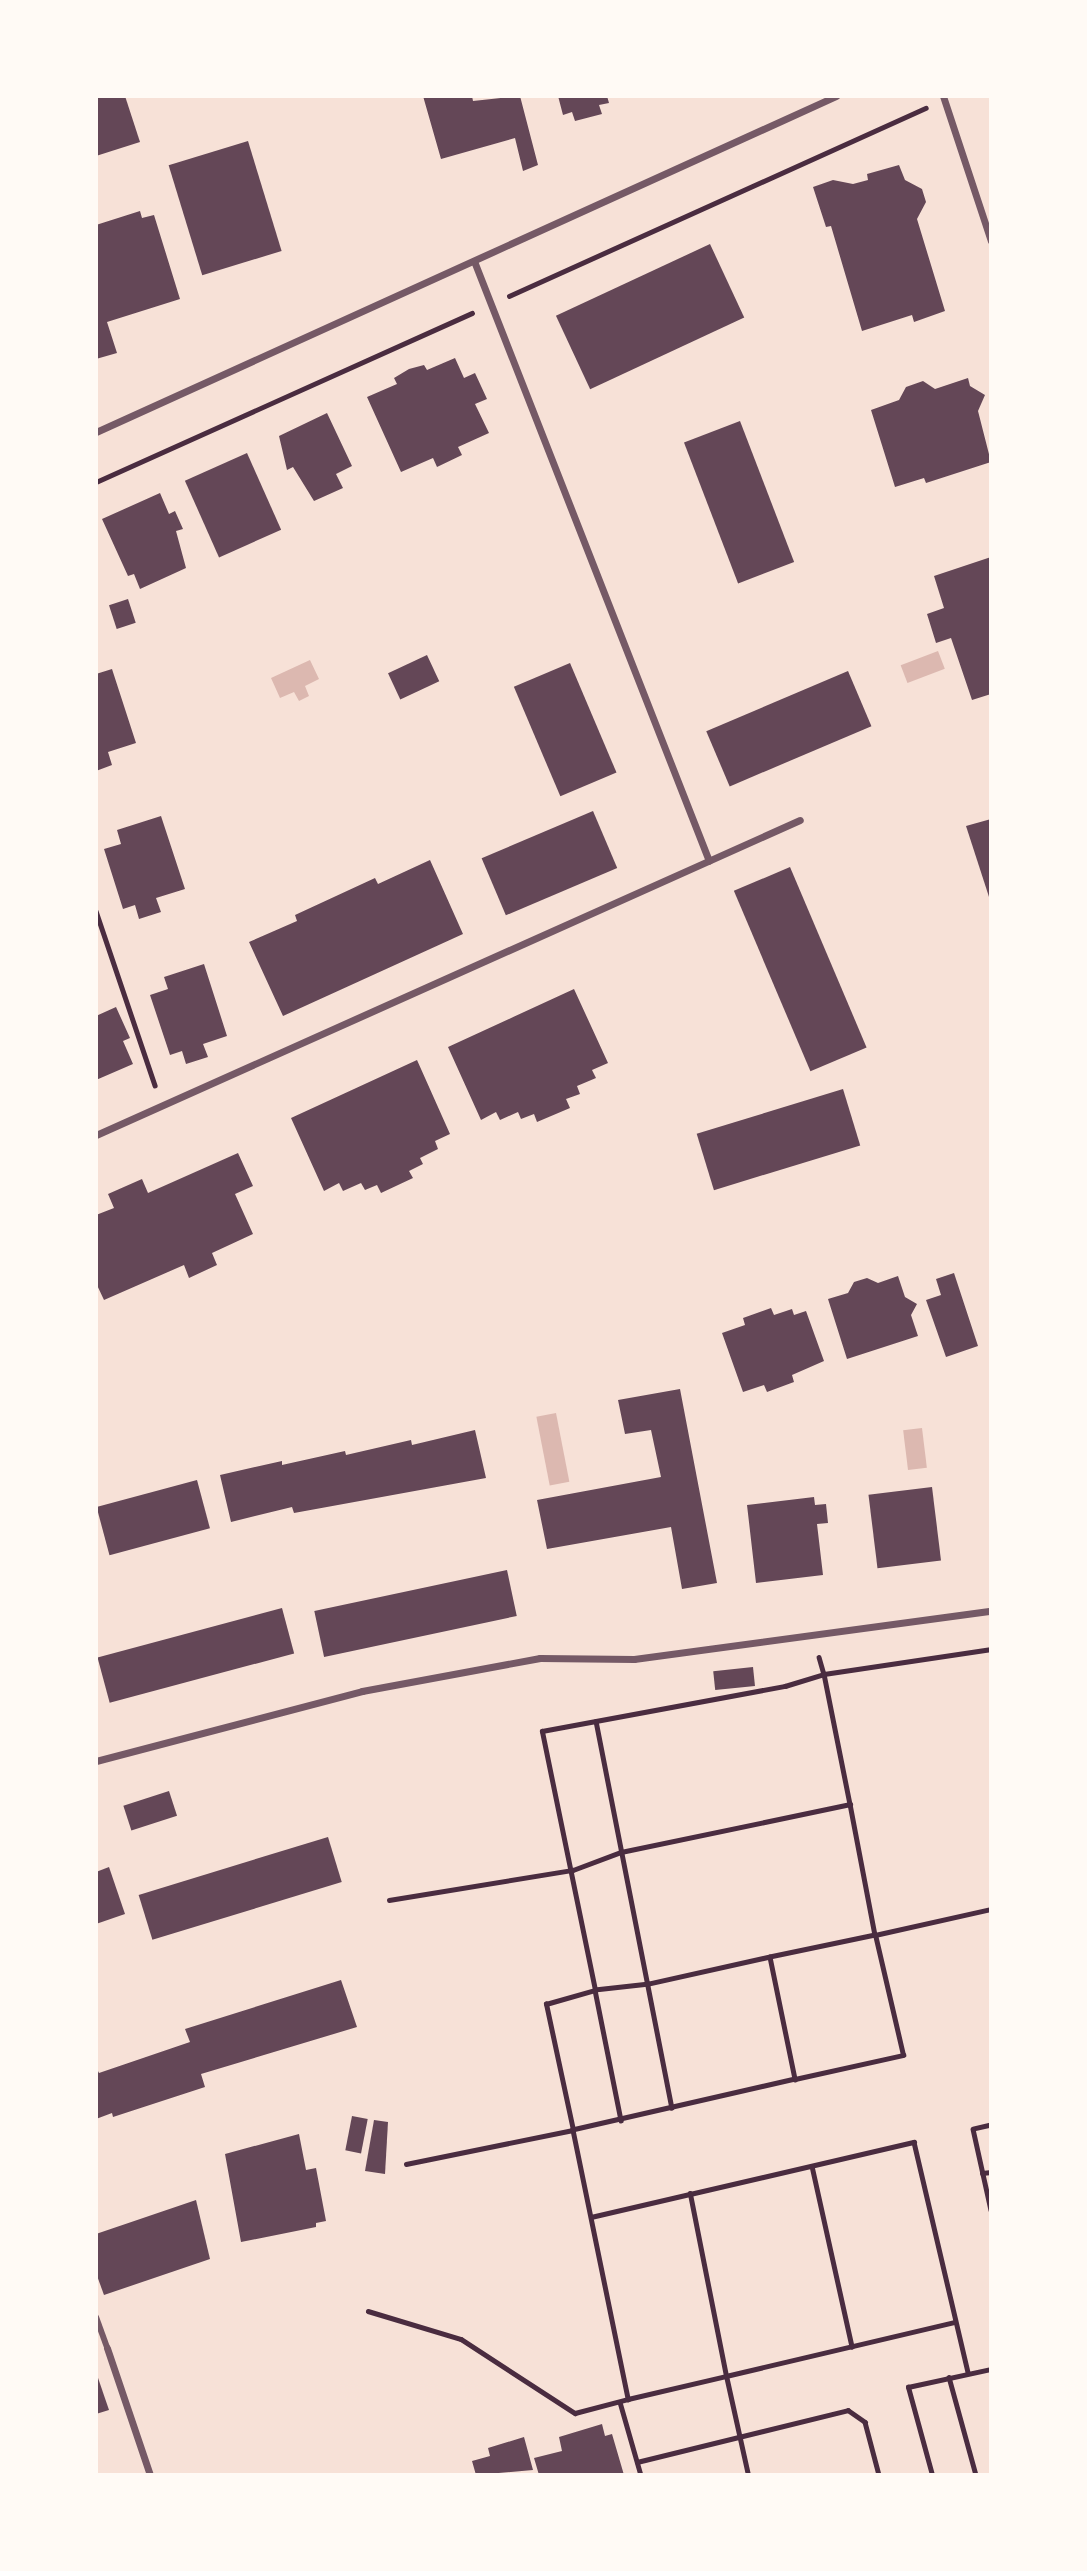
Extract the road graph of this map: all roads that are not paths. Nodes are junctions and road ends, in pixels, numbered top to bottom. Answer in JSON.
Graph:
{"nodes":[{"id":1,"x":836,"y":96,"type":"edge"},
{"id":2,"x":944,"y":98,"type":"edge"},
{"id":3,"x":991,"y":241,"type":"edge"},
{"id":4,"x":474,"y":261,"type":"junction"},
{"id":5,"x":96,"y":432,"type":"edge"},
{"id":6,"x":800,"y":820,"type":"dead end"},
{"id":7,"x":709,"y":861,"type":"junction"},
{"id":8,"x":96,"y":1135,"type":"edge"},
{"id":9,"x":991,"y":1611,"type":"edge"},
{"id":10,"x":96,"y":1761,"type":"edge"},
{"id":11,"x":96,"y":2317,"type":"edge"},
{"id":12,"x":107,"y":2348,"type":"joint"},
{"id":13,"x":150,"y":2475,"type":"edge"}],
"edges":[{"from":1,"to":4,"type":"street"},
{"from":2,"to":3,"type":"street"},
{"from":4,"to":5,"type":"street"},
{"from":4,"to":7,"type":"street"},
{"from":6,"to":7,"type":"street"},
{"from":7,"to":8,"type":"street"},
{"from":9,"to":10,"type":"street"},
{"from":11,"to":12,"type":"street"},
{"from":12,"to":13,"type":"street"}]}
